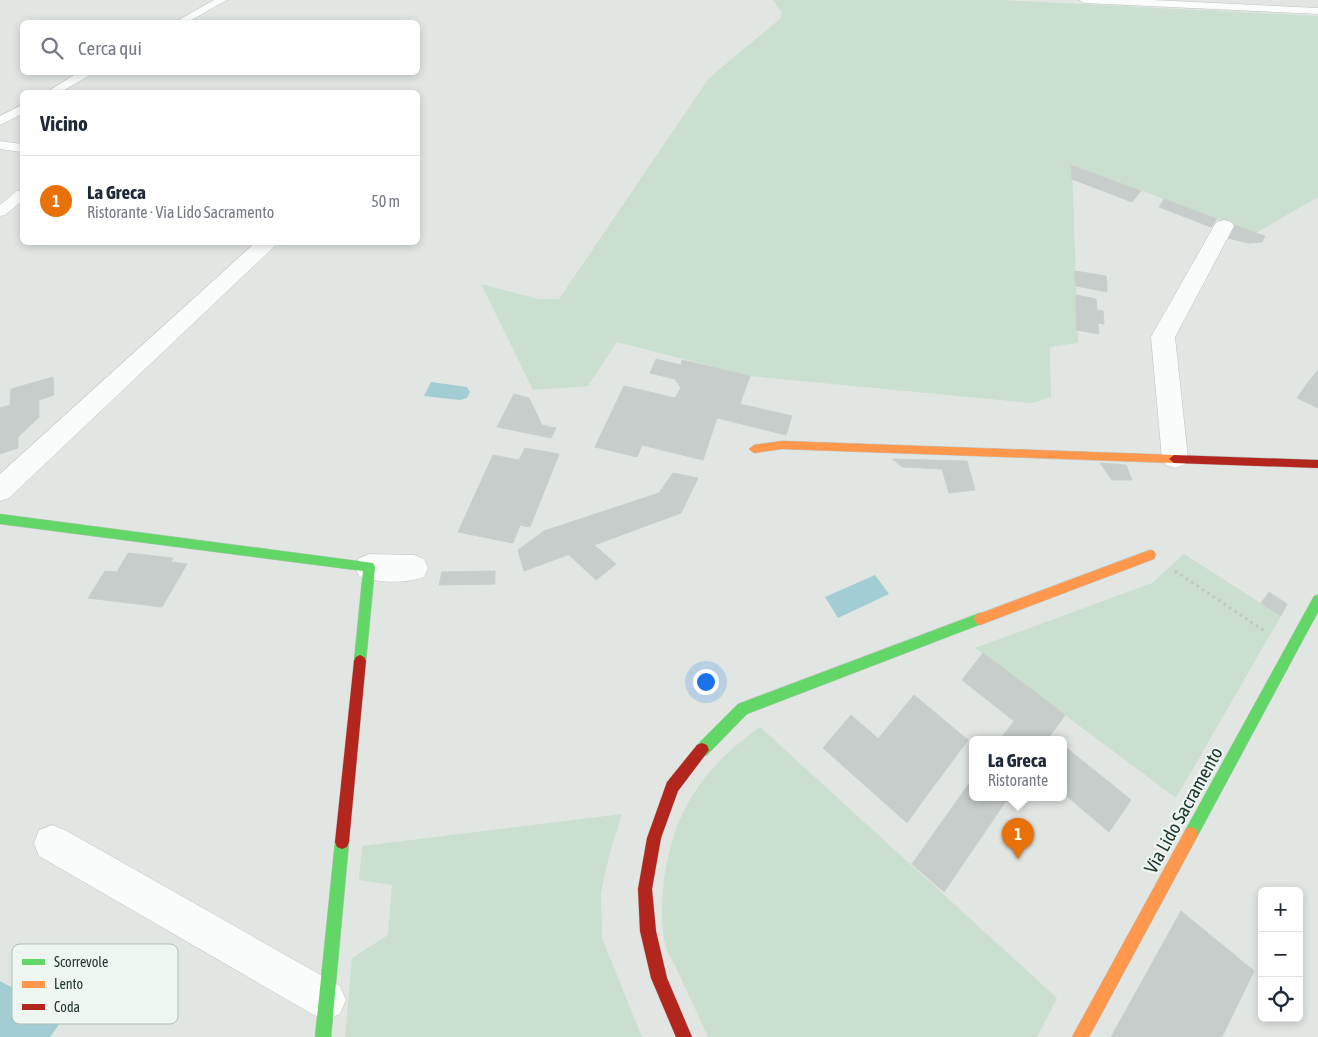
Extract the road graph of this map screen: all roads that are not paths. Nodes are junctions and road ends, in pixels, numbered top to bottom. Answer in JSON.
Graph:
{"nodes":[{"id":1,"x":222,"y":0,"type":"edge"},
{"id":2,"x":1084,"y":0,"type":"edge"},
{"id":3,"x":1318,"y":11,"type":"edge"},
{"id":4,"x":185,"y":20,"type":"edge"},
{"id":5,"x":84,"y":75,"type":"edge"},
{"id":6,"x":57,"y":90,"type":"edge"},
{"id":7,"x":20,"y":110,"type":"edge"},
{"id":8,"x":0,"y":122,"type":"edge"},
{"id":9,"x":0,"y":145,"type":"edge"},
{"id":10,"x":20,"y":148,"type":"edge"},
{"id":11,"x":20,"y":196,"type":"edge"},
{"id":12,"x":0,"y":212,"type":"edge"},
{"id":13,"x":1224,"y":226,"type":"dead end"},
{"id":14,"x":266,"y":245,"type":"edge"},
{"id":15,"x":754,"y":449,"type":"dead end"},
{"id":16,"x":1175,"y":458,"type":"junction"},
{"id":17,"x":1318,"y":464,"type":"edge"},
{"id":18,"x":0,"y":490,"type":"edge"},
{"id":19,"x":0,"y":519,"type":"edge"},
{"id":20,"x":1150,"y":555,"type":"road end"},
{"id":21,"x":369,"y":567,"type":"junction"},
{"id":22,"x":414,"y":568,"type":"dead end"},
{"id":23,"x":1318,"y":600,"type":"edge"},
{"id":24,"x":52,"y":843,"type":"dead end"},
{"id":25,"x":326,"y":1000,"type":"junction"},
{"id":26,"x":322,"y":1037,"type":"edge"},
{"id":27,"x":684,"y":1037,"type":"edge"},
{"id":28,"x":1080,"y":1037,"type":"edge"}],
"edges":[{"from":1,"to":4,"type":"lane"},
{"from":2,"to":3,"type":"lane"},
{"from":5,"to":6,"type":"lane"},
{"from":7,"to":8,"type":"lane"},
{"from":9,"to":10,"type":"lane"},
{"from":11,"to":12,"type":"lane"},
{"from":13,"to":16,"type":"street"},
{"from":14,"to":18,"type":"street"},
{"from":15,"to":16,"type":"street"},
{"from":16,"to":17,"type":"street"},
{"from":19,"to":21,"type":"street"},
{"from":20,"to":27,"type":"street"},
{"from":21,"to":22,"type":"street"},
{"from":21,"to":25,"type":"street"},
{"from":23,"to":28,"type":"street","name":"Via Lido Sacramento"},
{"from":24,"to":25,"type":"street"},
{"from":25,"to":26,"type":"street"}]}
